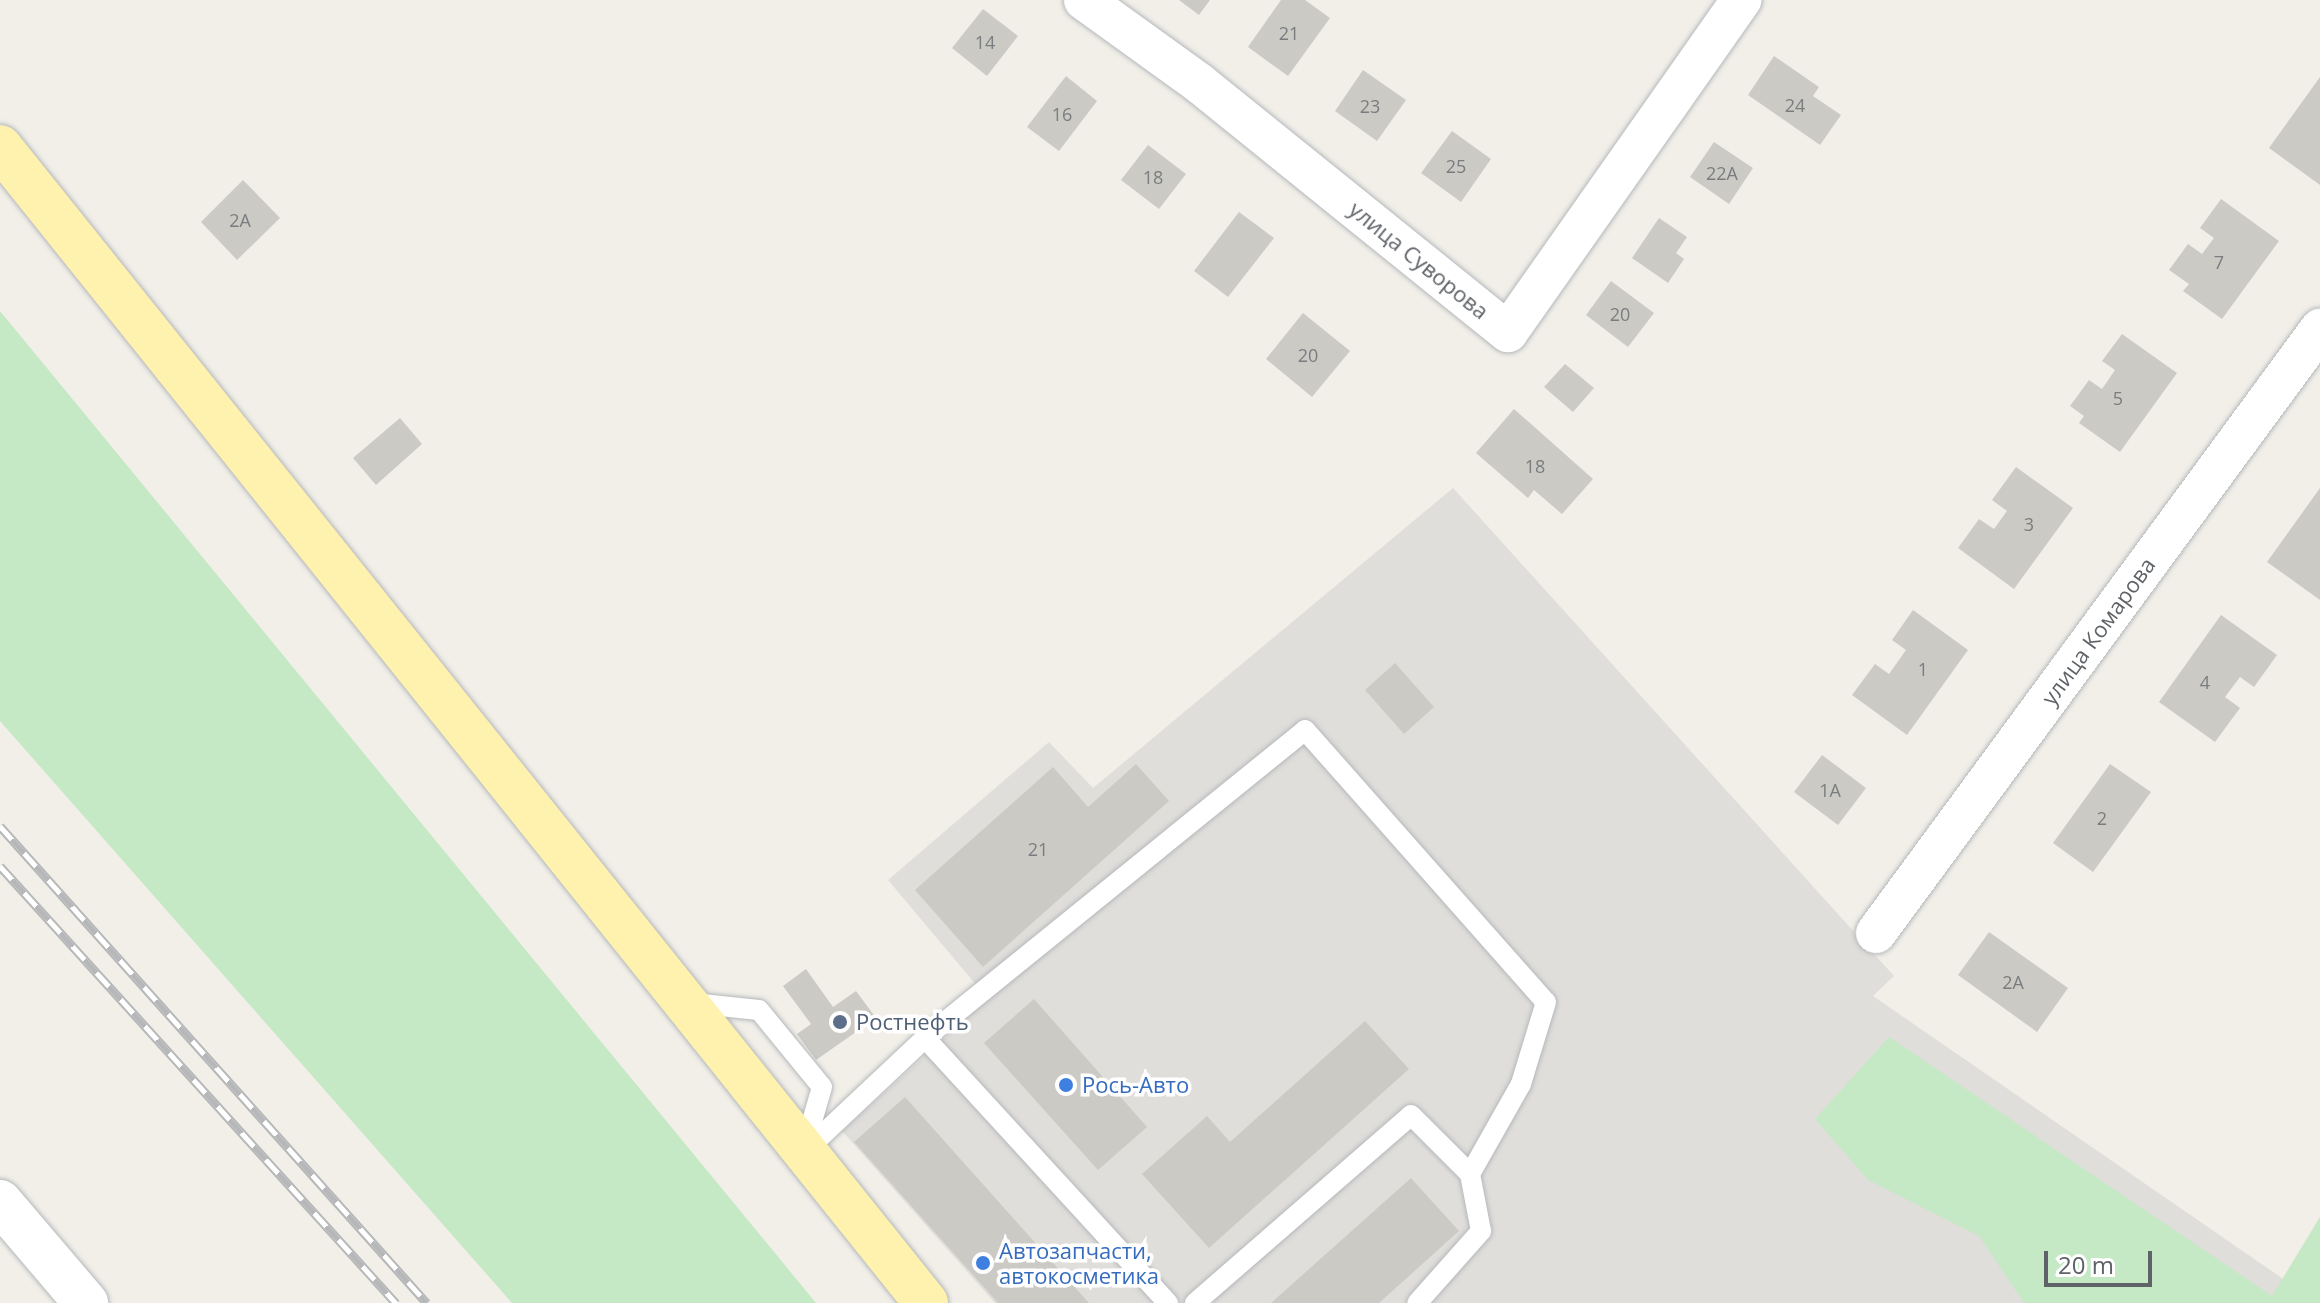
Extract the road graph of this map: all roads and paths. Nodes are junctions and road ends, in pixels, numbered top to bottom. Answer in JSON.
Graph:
{"nodes":[{"id":1,"x":1084,"y":0,"type":"edge"},
{"id":2,"x":1741,"y":0,"type":"edge"},
{"id":3,"x":0,"y":147,"type":"edge"},
{"id":4,"x":2320,"y":329,"type":"edge"},
{"id":5,"x":1876,"y":933,"type":"dead end"},
{"id":6,"x":925,"y":1038,"type":"junction"},
{"id":7,"x":803,"y":1153,"type":"junction"},
{"id":8,"x":1470,"y":1174,"type":"junction"},
{"id":9,"x":0,"y":1202,"type":"edge"},
{"id":10,"x":86,"y":1303,"type":"edge"},
{"id":11,"x":926,"y":1303,"type":"edge"},
{"id":12,"x":1168,"y":1303,"type":"edge"},
{"id":13,"x":1195,"y":1303,"type":"edge"},
{"id":14,"x":1417,"y":1303,"type":"edge"}],
"edges":[{"from":1,"to":2,"type":"street","name":"улица Суворова"},
{"from":3,"to":7,"type":"main road"},
{"from":4,"to":5,"type":"street","name":"улица Комарова"},
{"from":6,"to":7,"type":"lane"},
{"from":6,"to":8,"type":"lane"},
{"from":6,"to":12,"type":"lane"},
{"from":7,"to":11,"type":"main road"},
{"from":8,"to":13,"type":"lane"},
{"from":8,"to":14,"type":"lane"},
{"from":9,"to":10,"type":"street"}]}
